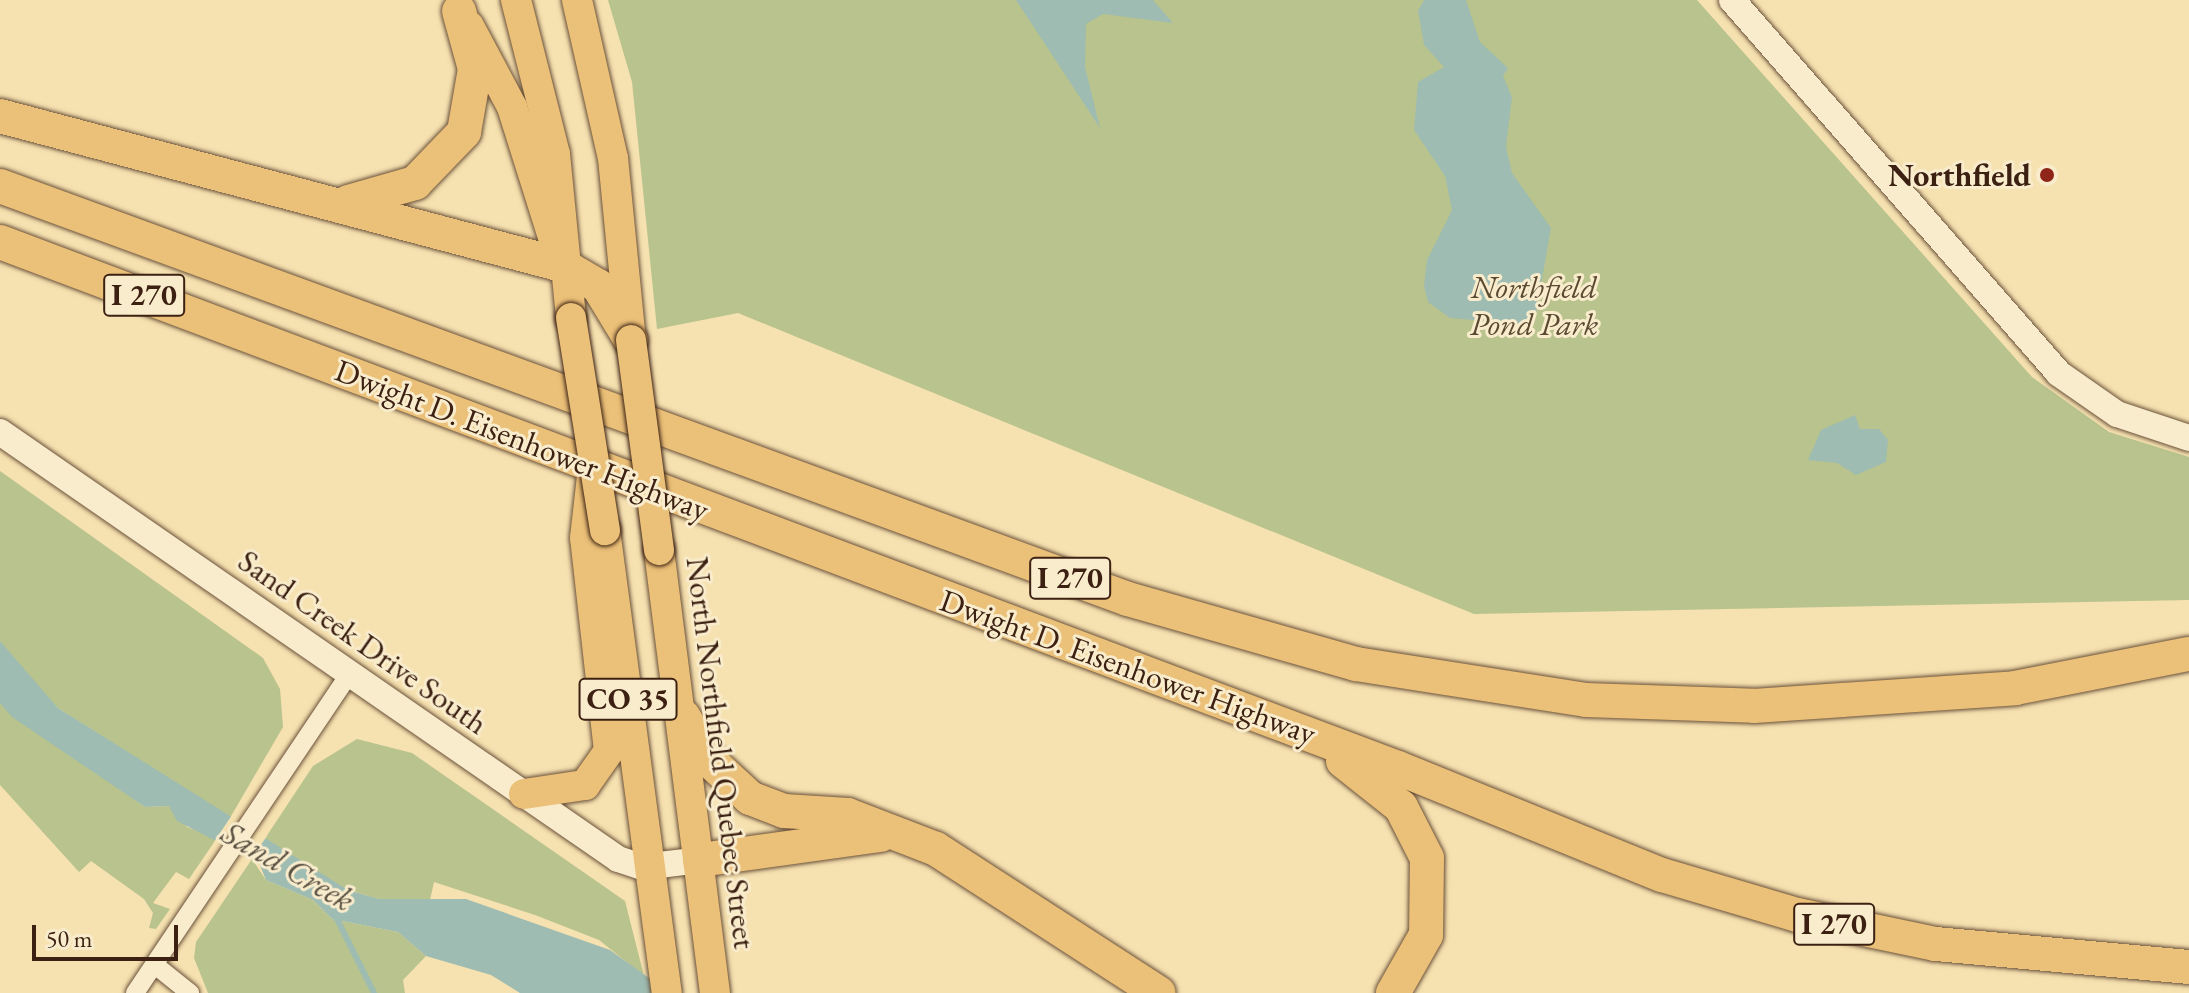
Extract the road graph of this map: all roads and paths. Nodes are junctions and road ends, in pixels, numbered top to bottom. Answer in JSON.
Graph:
{"nodes":[{"id":1,"x":516,"y":0,"type":"edge"},
{"id":2,"x":577,"y":0,"type":"edge"},
{"id":3,"x":1732,"y":0,"type":"edge"},
{"id":4,"x":455,"y":6,"type":"edge"},
{"id":5,"x":0,"y":116,"type":"edge"},
{"id":6,"x":0,"y":186,"type":"edge"},
{"id":7,"x":336,"y":203,"type":"junction"},
{"id":8,"x":0,"y":242,"type":"edge"},
{"id":9,"x":562,"y":265,"type":"junction"},
{"id":10,"x":631,"y":340,"type":"junction"},
{"id":11,"x":0,"y":432,"type":"edge"},
{"id":12,"x":2189,"y":438,"type":"edge"},
{"id":13,"x":596,"y":527,"type":"junction"},
{"id":14,"x":2189,"y":654,"type":"edge"},
{"id":15,"x":349,"y":675,"type":"junction"},
{"id":16,"x":683,"y":716,"type":"junction"},
{"id":17,"x":1308,"y":734,"type":"junction"},
{"id":18,"x":524,"y":794,"type":"junction"},
{"id":19,"x":900,"y":834,"type":"junction"},
{"id":20,"x":700,"y":860,"type":"junction"},
{"id":21,"x":650,"y":867,"type":"junction"},
{"id":22,"x":155,"y":965,"type":"junction"},
{"id":23,"x":2189,"y":967,"type":"edge"},
{"id":24,"x":135,"y":993,"type":"edge"},
{"id":25,"x":190,"y":993,"type":"edge"},
{"id":26,"x":667,"y":993,"type":"edge"},
{"id":27,"x":715,"y":993,"type":"edge"},
{"id":28,"x":1159,"y":993,"type":"edge"},
{"id":29,"x":1393,"y":993,"type":"edge"}],
"edges":[{"from":1,"to":9,"type":"main road","number":"CO 35"},
{"from":2,"to":10,"type":"main road","name":"North Northfield Quebec Street","number":"CO 35"},
{"from":3,"to":12,"type":"main road"},
{"from":4,"to":7,"type":"highway"},
{"from":4,"to":9,"type":"main road"},
{"from":5,"to":7,"type":"highway"},
{"from":6,"to":14,"type":"highway","name":"Dwight D. Eisenhower Highway","number":"I 270"},
{"from":7,"to":9,"type":"highway"},
{"from":8,"to":17,"type":"highway","name":"Dwight D. Eisenhower Highway","number":"I 270"},
{"from":9,"to":10,"type":"highway"},
{"from":9,"to":13,"type":"main road","number":"CO 35","bridge":true},
{"from":10,"to":16,"type":"main road","name":"North Northfield Quebec Street","number":"CO 35","bridge":true},
{"from":11,"to":15,"type":"main road","name":"Sand Creek Drive South"},
{"from":13,"to":18,"type":"main road"},
{"from":13,"to":21,"type":"main road","number":"CO 35"},
{"from":15,"to":18,"type":"main road","name":"Sand Creek Drive South"},
{"from":15,"to":22,"type":"street"},
{"from":16,"to":19,"type":"highway"},
{"from":16,"to":20,"type":"main road","name":"North Northfield Quebec Street","number":"CO 35"},
{"from":17,"to":23,"type":"highway","name":"Dwight D. Eisenhower Highway","number":"I 270"},
{"from":17,"to":29,"type":"highway"},
{"from":18,"to":21,"type":"main road","name":"Sand Creek Drive South"},
{"from":19,"to":20,"type":"highway"},
{"from":19,"to":28,"type":"highway"},
{"from":20,"to":21,"type":"main road","name":"Sand Creek Drive South"},
{"from":20,"to":27,"type":"main road","name":"North Northfield Quebec Street","number":"CO 35"},
{"from":21,"to":26,"type":"main road","number":"CO 35"},
{"from":22,"to":24,"type":"street"},
{"from":22,"to":25,"type":"street"}]}
